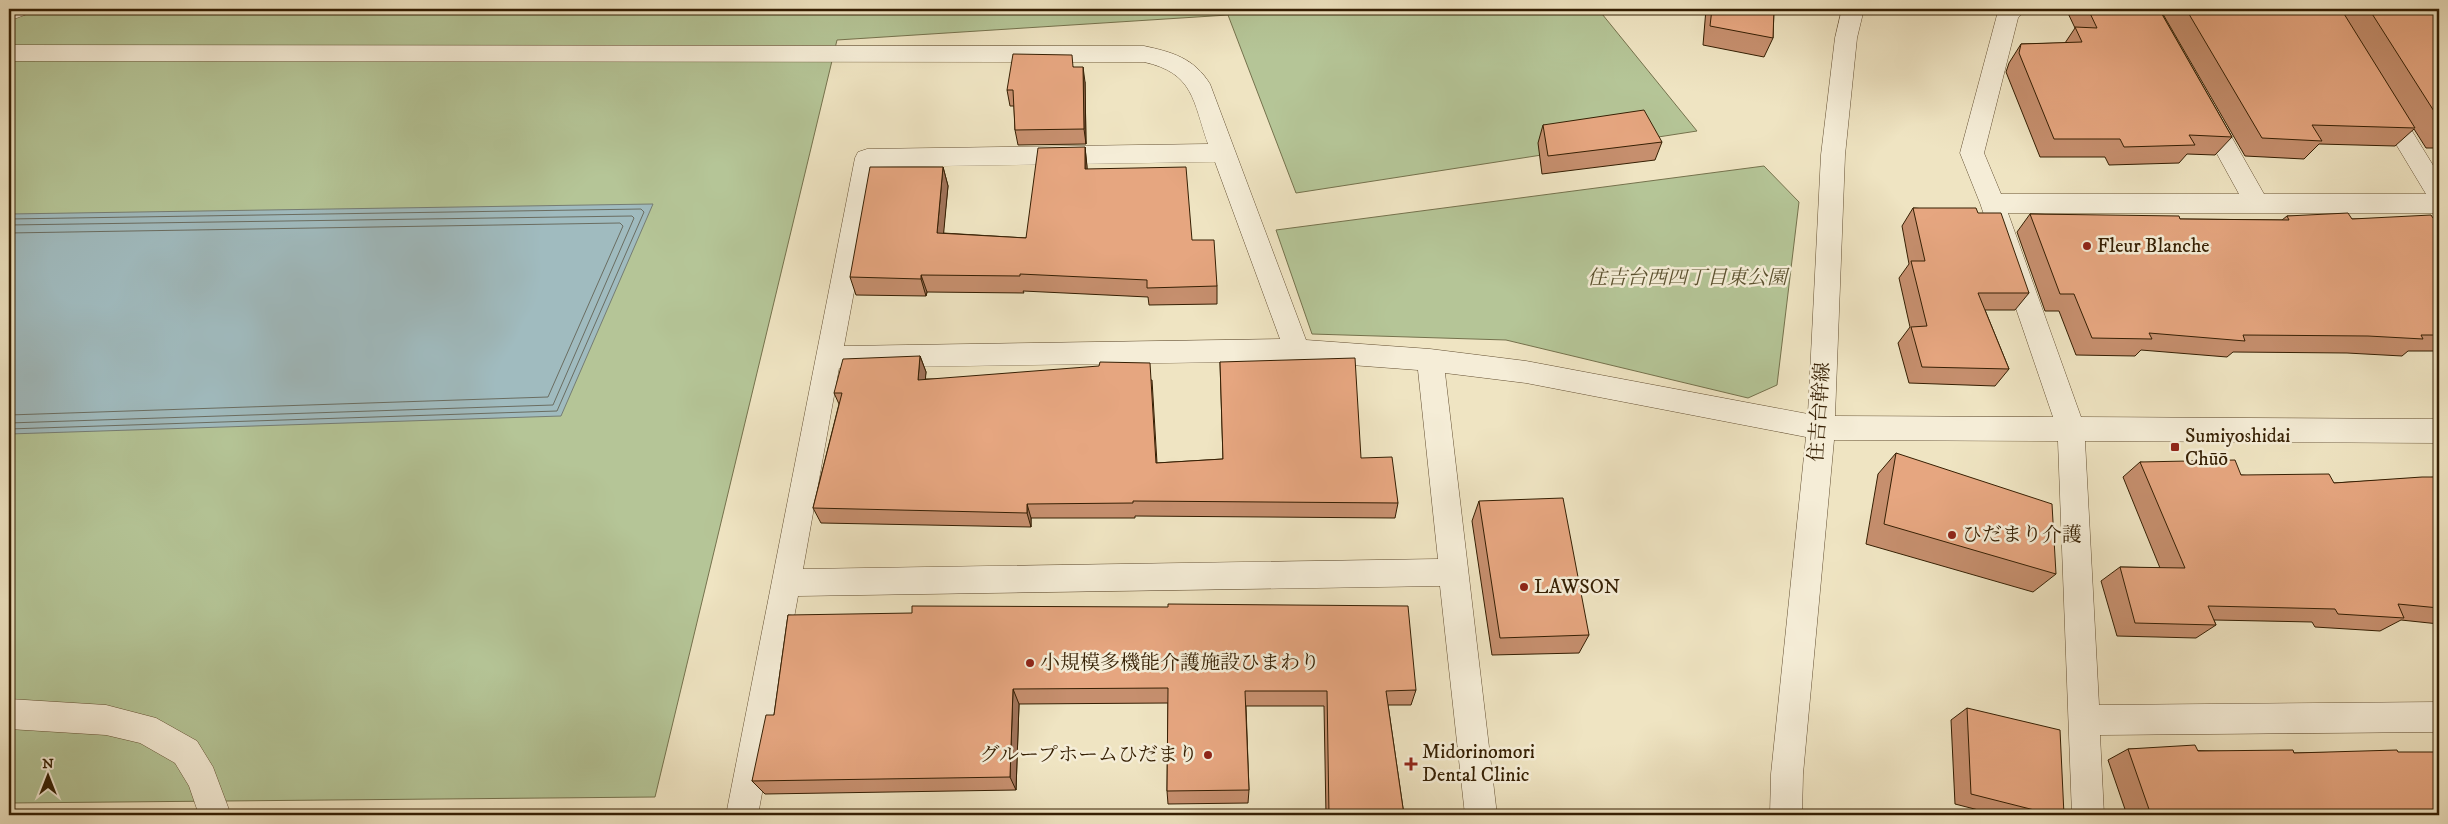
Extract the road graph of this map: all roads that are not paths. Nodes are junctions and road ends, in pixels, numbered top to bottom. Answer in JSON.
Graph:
{"nodes":[{"id":1,"x":19,"y":9,"type":"edge"},
{"id":2,"x":1853,"y":9,"type":"edge"},
{"id":3,"x":2015,"y":9,"type":"edge"},
{"id":4,"x":9,"y":13,"type":"edge"},
{"id":5,"x":9,"y":53,"type":"edge"},
{"id":6,"x":2372,"y":85,"type":"edge"},
{"id":7,"x":2195,"y":94,"type":"edge"},
{"id":8,"x":1222,"y":153,"type":"junction"},
{"id":9,"x":2439,"y":195,"type":"edge"},
{"id":10,"x":1992,"y":203,"type":"junction"},
{"id":11,"x":2258,"y":204,"type":"junction"},
{"id":12,"x":2439,"y":204,"type":"edge"},
{"id":13,"x":1297,"y":350,"type":"junction"},
{"id":14,"x":828,"y":357,"type":"junction"},
{"id":15,"x":1430,"y":360,"type":"junction"},
{"id":16,"x":1821,"y":428,"type":"junction"},
{"id":17,"x":2071,"y":429,"type":"junction"},
{"id":18,"x":2439,"y":431,"type":"edge"},
{"id":19,"x":1454,"y":572,"type":"junction"},
{"id":20,"x":786,"y":582,"type":"junction"},
{"id":21,"x":9,"y":714,"type":"edge"},
{"id":22,"x":2439,"y":717,"type":"edge"},
{"id":23,"x":2083,"y":720,"type":"junction"},
{"id":24,"x":215,"y":815,"type":"edge"},
{"id":25,"x":742,"y":815,"type":"edge"},
{"id":26,"x":1481,"y":815,"type":"edge"},
{"id":27,"x":1786,"y":815,"type":"edge"},
{"id":28,"x":2088,"y":815,"type":"edge"}],
"edges":[{"from":1,"to":4,"type":"street"},
{"from":2,"to":16,"type":"street","name":"住吉台幹線"},
{"from":3,"to":10,"type":"street"},
{"from":5,"to":8,"type":"street"},
{"from":6,"to":9,"type":"street"},
{"from":7,"to":11,"type":"street"},
{"from":8,"to":13,"type":"street"},
{"from":8,"to":14,"type":"street"},
{"from":10,"to":11,"type":"street"},
{"from":10,"to":17,"type":"street"},
{"from":11,"to":12,"type":"street"},
{"from":13,"to":14,"type":"street"},
{"from":13,"to":15,"type":"street"},
{"from":14,"to":20,"type":"street"},
{"from":15,"to":16,"type":"street"},
{"from":15,"to":19,"type":"street"},
{"from":16,"to":17,"type":"street"},
{"from":16,"to":27,"type":"street","name":"住吉台幹線"},
{"from":17,"to":18,"type":"street"},
{"from":17,"to":23,"type":"street"},
{"from":19,"to":20,"type":"street"},
{"from":19,"to":26,"type":"street"},
{"from":20,"to":25,"type":"street"},
{"from":21,"to":24,"type":"street"},
{"from":22,"to":23,"type":"street"},
{"from":23,"to":28,"type":"street"}]}
